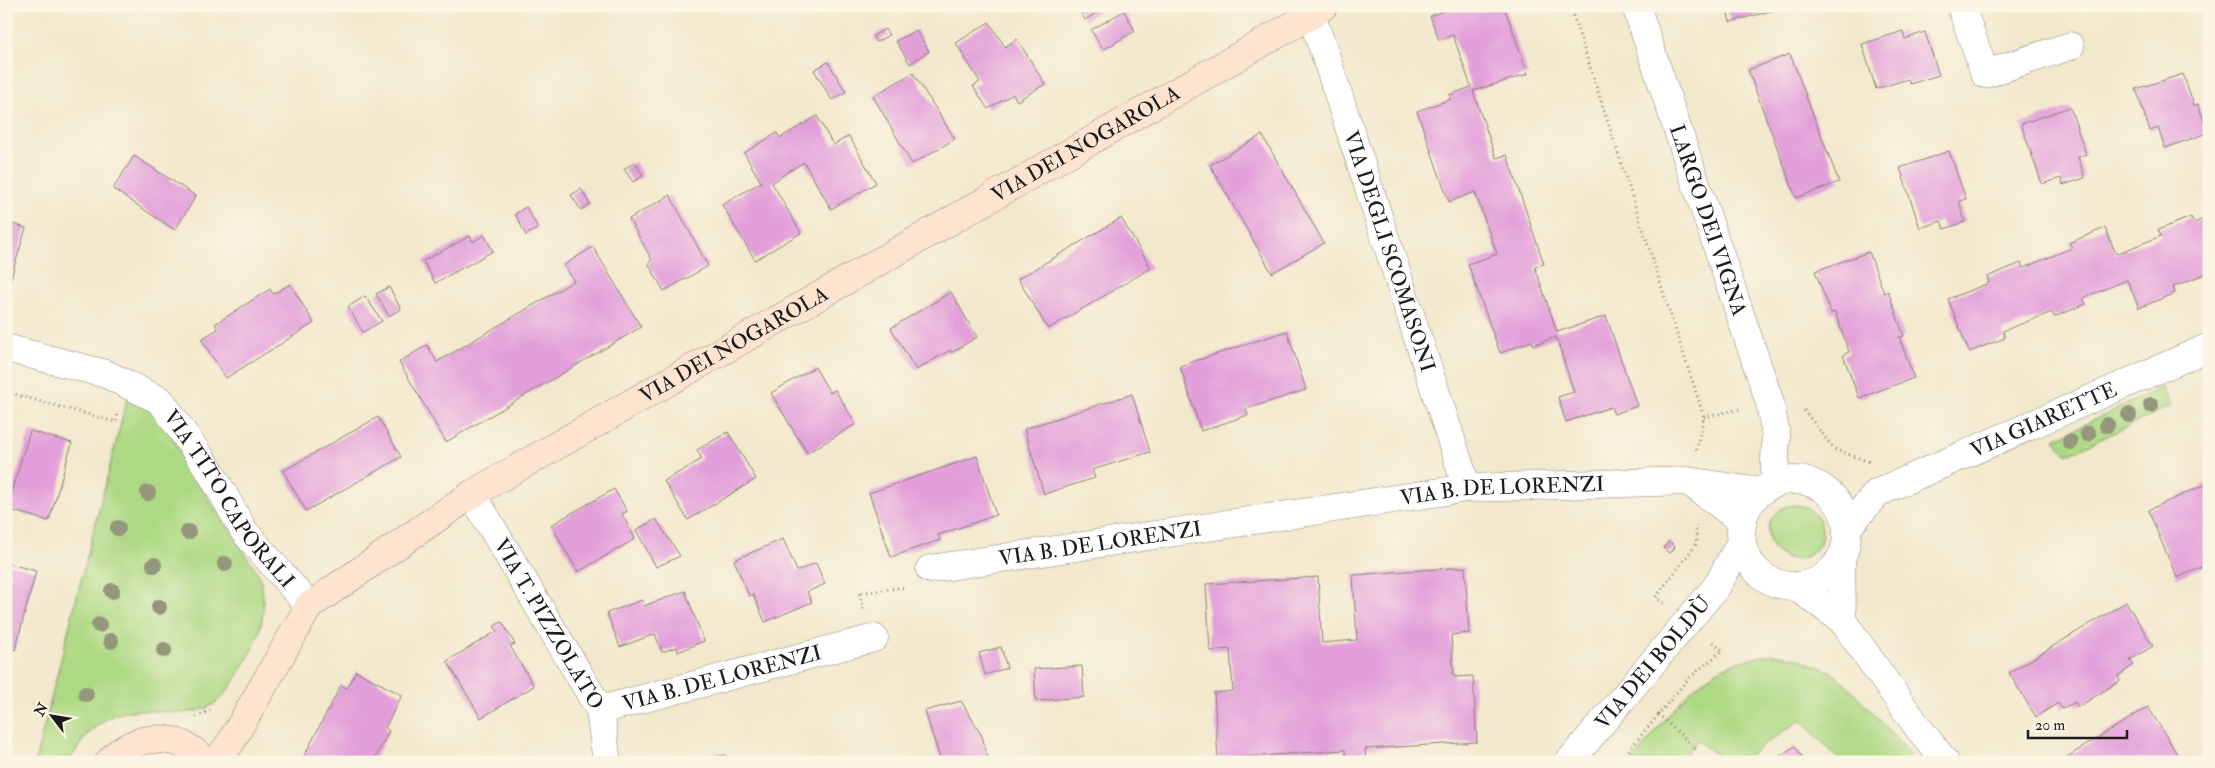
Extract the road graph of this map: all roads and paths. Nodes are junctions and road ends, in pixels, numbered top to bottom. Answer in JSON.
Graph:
{"nodes":[{"id":1,"x":1570,"y":6,"type":"edge"},
{"id":2,"x":1636,"y":6,"type":"edge"},
{"id":3,"x":1961,"y":6,"type":"edge"},
{"id":4,"x":1318,"y":11,"type":"edge"},
{"id":5,"x":2070,"y":46,"type":"dead end"},
{"id":6,"x":2209,"y":347,"type":"edge"},
{"id":7,"x":6,"y":348,"type":"edge"},
{"id":8,"x":6,"y":392,"type":"edge"},
{"id":9,"x":1770,"y":403,"type":"junction"},
{"id":10,"x":120,"y":406,"type":"dead end"},
{"id":11,"x":1704,"y":416,"type":"junction"},
{"id":12,"x":1776,"y":436,"type":"junction"},
{"id":13,"x":1876,"y":465,"type":"dead end"},
{"id":14,"x":1688,"y":481,"type":"junction"},
{"id":15,"x":1815,"y":484,"type":"junction"},
{"id":16,"x":1467,"y":488,"type":"junction"},
{"id":17,"x":1767,"y":488,"type":"junction"},
{"id":18,"x":1877,"y":493,"type":"junction"},
{"id":19,"x":472,"y":494,"type":"junction"},
{"id":20,"x":1847,"y":528,"type":"junction"},
{"id":21,"x":1742,"y":531,"type":"junction"},
{"id":22,"x":1841,"y":558,"type":"junction"},
{"id":23,"x":930,"y":568,"type":"joint"},
{"id":24,"x":1767,"y":578,"type":"junction"},
{"id":25,"x":1717,"y":586,"type":"junction"},
{"id":26,"x":1794,"y":586,"type":"junction"},
{"id":27,"x":1656,"y":597,"type":"dead end"},
{"id":28,"x":309,"y":606,"type":"junction"},
{"id":29,"x":1842,"y":620,"type":"junction"},
{"id":30,"x":874,"y":638,"type":"joint"},
{"id":31,"x":1723,"y":650,"type":"dead end"},
{"id":32,"x":600,"y":710,"type":"junction"},
{"id":33,"x":1658,"y":714,"type":"junction"},
{"id":34,"x":1696,"y":749,"type":"dead end"},
{"id":35,"x":109,"y":762,"type":"edge"},
{"id":36,"x":205,"y":762,"type":"edge"},
{"id":37,"x":216,"y":762,"type":"edge"},
{"id":38,"x":607,"y":762,"type":"edge"},
{"id":39,"x":1570,"y":762,"type":"edge"},
{"id":40,"x":1619,"y":762,"type":"edge"},
{"id":41,"x":1945,"y":762,"type":"edge"}],
"edges":[{"from":1,"to":11,"type":"path"},
{"from":2,"to":9,"type":"street","name":"LARGO DEI VIGNA"},
{"from":3,"to":5,"type":"street"},
{"from":4,"to":16,"type":"street","name":"VIA DEGLI SCOMASONI"},
{"from":4,"to":19,"type":"street","name":"VIA DEI NOGAROLA"},
{"from":6,"to":18,"type":"street","name":"VIA GIARETTE"},
{"from":7,"to":28,"type":"street","name":"VIA TITO CAPORALI"},
{"from":8,"to":10,"type":"path"},
{"from":9,"to":11,"type":"path"},
{"from":9,"to":12,"type":"street","name":"LARGO DEI VIGNA"},
{"from":9,"to":13,"type":"path"},
{"from":11,"to":14,"type":"path"},
{"from":12,"to":15,"type":"street","name":"LARGO DEI VIGNA"},
{"from":12,"to":17,"type":"street","name":"LARGO DEI VIGNA"},
{"from":14,"to":16,"type":"street","name":"VIA B. DE LORENZI"},
{"from":14,"to":17,"type":"street","name":"VIA B. DE LORENZI"},
{"from":14,"to":21,"type":"street"},
{"from":14,"to":27,"type":"path"},
{"from":15,"to":17,"type":"street"},
{"from":15,"to":18,"type":"street","name":"VIA GIARETTE"},
{"from":15,"to":20,"type":"street"},
{"from":16,"to":23,"type":"street","name":"VIA B. DE LORENZI"},
{"from":17,"to":21,"type":"street"},
{"from":18,"to":20,"type":"street","name":"VIA GIARETTE"},
{"from":19,"to":28,"type":"street","name":"VIA DEI NOGAROLA"},
{"from":19,"to":32,"type":"street","name":"VIA T. PIZZOLATO"},
{"from":20,"to":22,"type":"street"},
{"from":21,"to":24,"type":"street"},
{"from":21,"to":25,"type":"street","name":"VIA DEI BOLDÙ"},
{"from":22,"to":26,"type":"street"},
{"from":22,"to":29,"type":"street"},
{"from":23,"to":30,"type":"path"},
{"from":24,"to":25,"type":"street","name":"VIA DEI BOLDÙ"},
{"from":24,"to":26,"type":"street"},
{"from":25,"to":39,"type":"street","name":"VIA DEI BOLDÙ"},
{"from":26,"to":29,"type":"street"},
{"from":28,"to":37,"type":"street","name":"VIA DEI NOGAROLA"},
{"from":29,"to":41,"type":"street"},
{"from":30,"to":32,"type":"street","name":"VIA B. DE LORENZI"},
{"from":31,"to":33,"type":"path"},
{"from":32,"to":38,"type":"street","name":"VIA T. PIZZOLATO"},
{"from":33,"to":34,"type":"path"},
{"from":33,"to":40,"type":"path"},
{"from":35,"to":36,"type":"street"}]}
